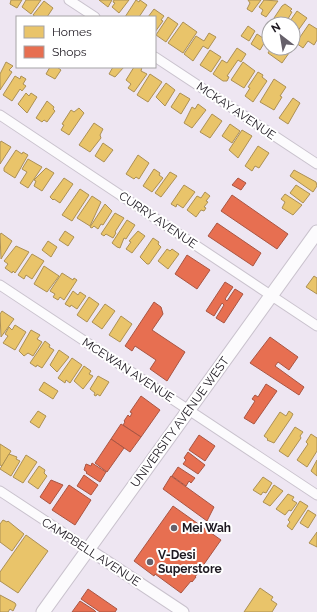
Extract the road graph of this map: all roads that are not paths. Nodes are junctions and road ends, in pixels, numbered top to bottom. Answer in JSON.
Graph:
{"nodes":[{"id":1,"x":69,"y":0,"type":"edge"},
{"id":2,"x":93,"y":16,"type":"edge"},
{"id":3,"x":156,"y":58,"type":"edge"},
{"id":4,"x":0,"y":115,"type":"edge"},
{"id":5,"x":317,"y":164,"type":"edge"},
{"id":6,"x":317,"y":232,"type":"edge"},
{"id":7,"x":0,"y":285,"type":"edge"},
{"id":8,"x":271,"y":295,"type":"junction"},
{"id":9,"x":317,"y":326,"type":"edge"},
{"id":10,"x":189,"y":410,"type":"junction"},
{"id":11,"x":0,"y":491,"type":"edge"},
{"id":12,"x":317,"y":495,"type":"edge"},
{"id":13,"x":88,"y":549,"type":"junction"},
{"id":14,"x":43,"y":612,"type":"edge"},
{"id":15,"x":183,"y":612,"type":"edge"}],
"edges":[{"from":1,"to":2,"type":"street"},
{"from":3,"to":5,"type":"street","name":"MCKAY AVENUE"},
{"from":4,"to":8,"type":"street","name":"CURRY AVENUE"},
{"from":6,"to":8,"type":"main road","name":"UNIVERSITY AVENUE WEST"},
{"from":7,"to":10,"type":"street","name":"MCEWAN AVENUE"},
{"from":8,"to":9,"type":"street","name":"CURRY AVENUE"},
{"from":8,"to":10,"type":"main road","name":"UNIVERSITY AVENUE WEST"},
{"from":10,"to":12,"type":"street","name":"MCEWAN AVENUE"},
{"from":10,"to":13,"type":"main road","name":"UNIVERSITY AVENUE WEST"},
{"from":11,"to":13,"type":"street","name":"CAMPBELL AVENUE"},
{"from":13,"to":14,"type":"main road","name":"UNIVERSITY AVENUE WEST"},
{"from":13,"to":15,"type":"street","name":"CAMPBELL AVENUE"}]}
